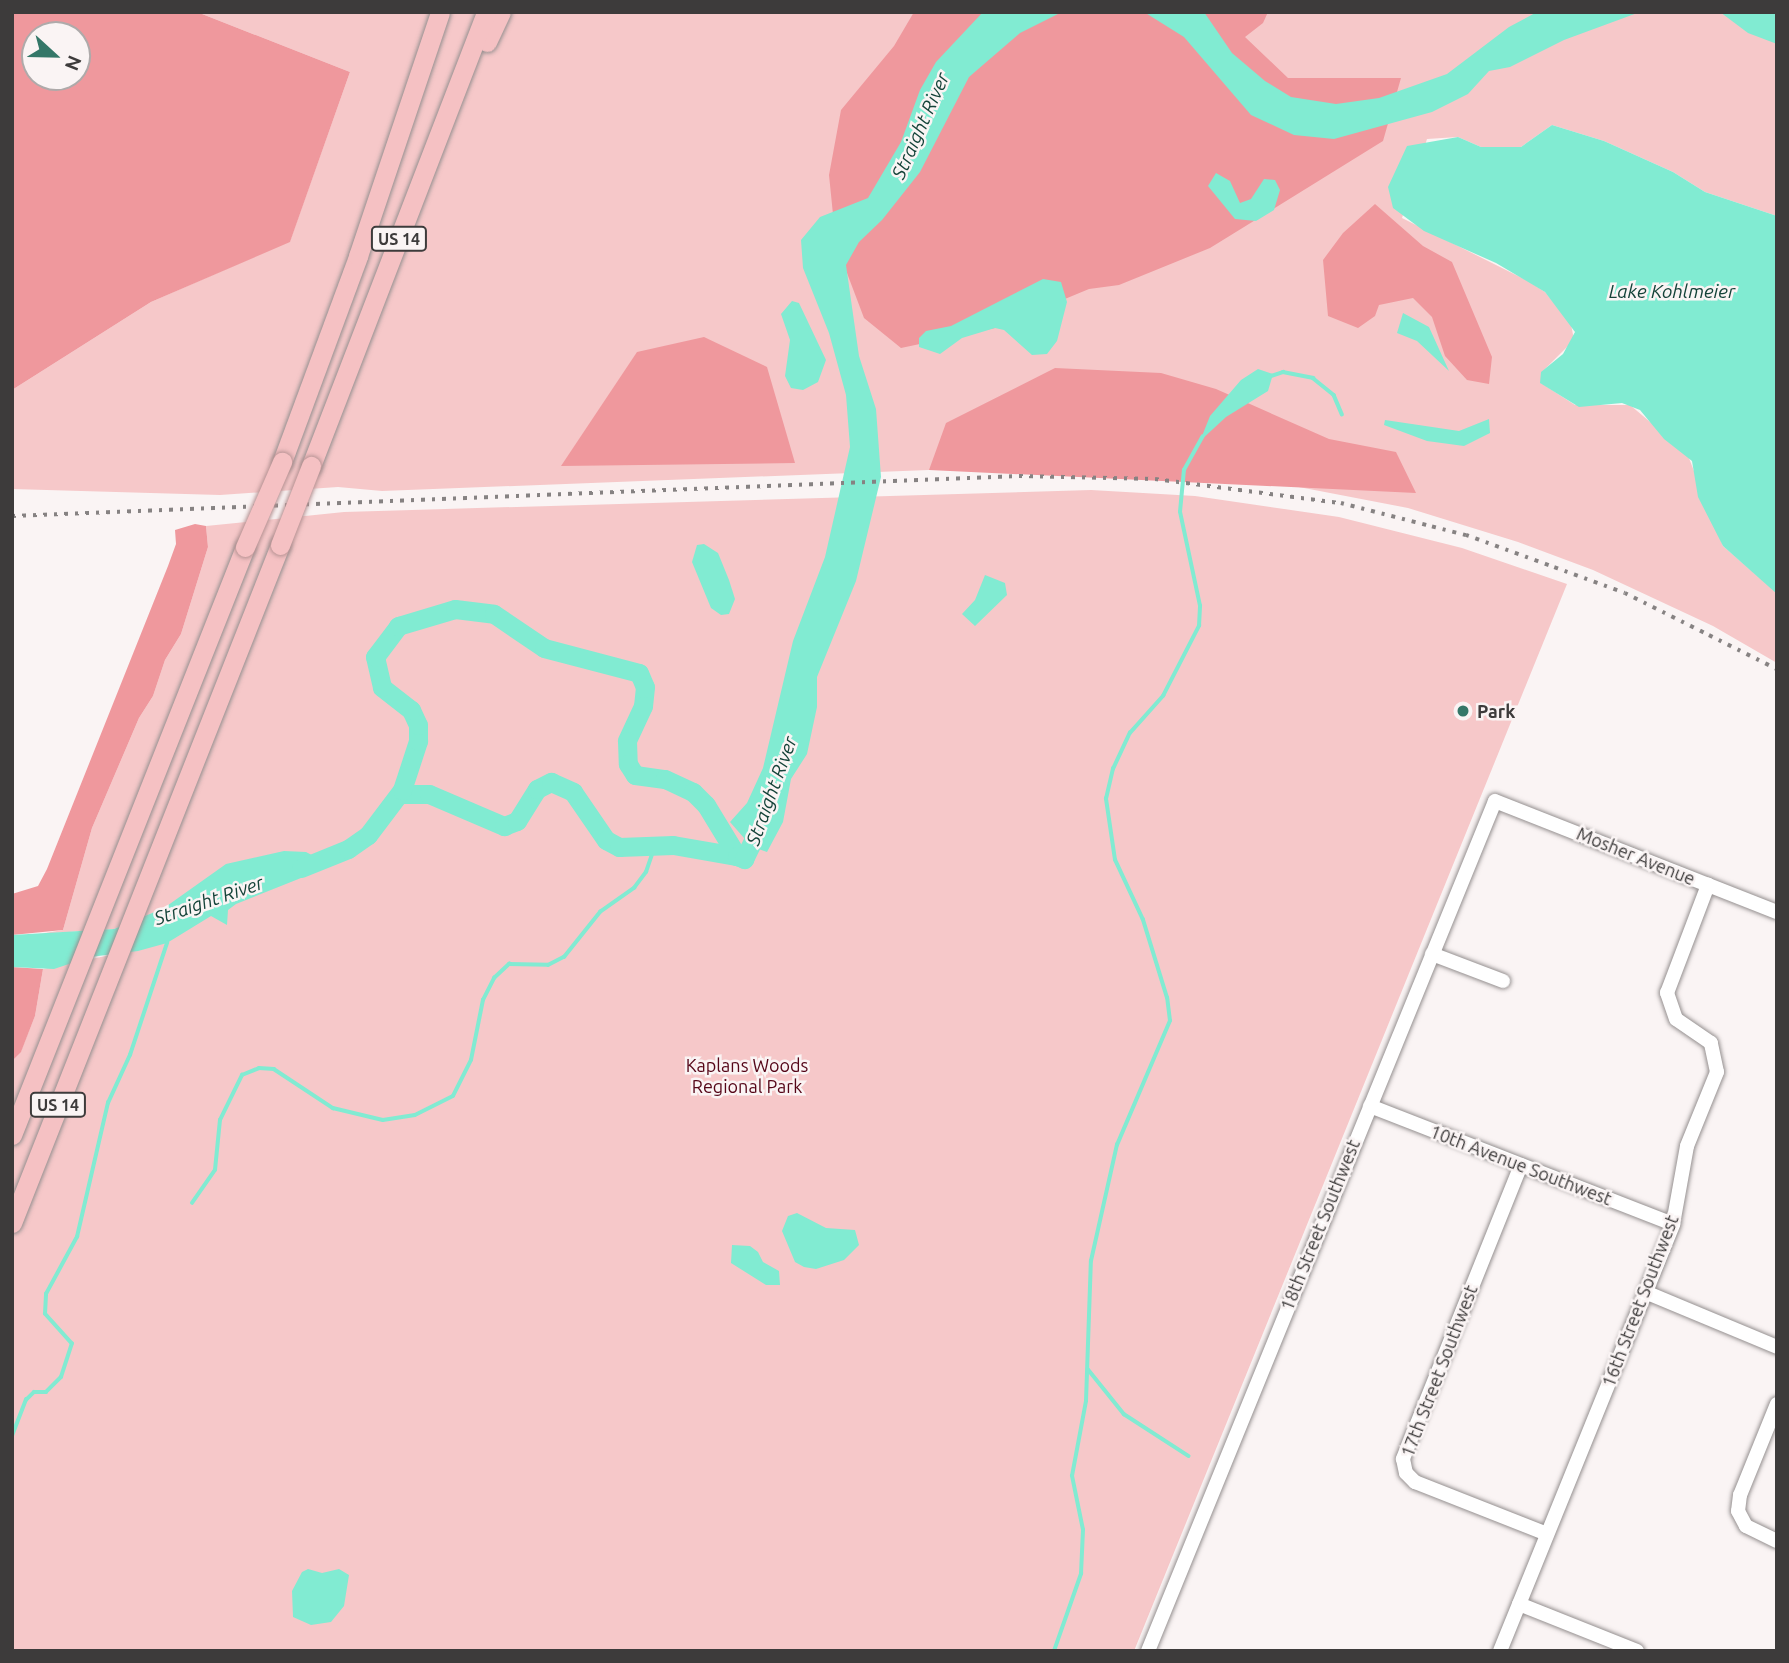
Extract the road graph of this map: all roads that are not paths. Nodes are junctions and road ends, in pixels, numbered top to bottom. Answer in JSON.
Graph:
{"nodes":[{"id":1,"x":429,"y":12,"type":"edge"},
{"id":2,"x":440,"y":12,"type":"edge"},
{"id":3,"x":486,"y":12,"type":"edge"},
{"id":4,"x":501,"y":12,"type":"edge"},
{"id":5,"x":393,"y":147,"type":"junction"},
{"id":6,"x":432,"y":153,"type":"junction"},
{"id":7,"x":1494,"y":800,"type":"joint"},
{"id":8,"x":1708,"y":885,"type":"junction"},
{"id":9,"x":1777,"y":912,"type":"edge"},
{"id":10,"x":1432,"y":954,"type":"junction"},
{"id":11,"x":1503,"y":981,"type":"dead end"},
{"id":12,"x":1370,"y":1105,"type":"junction"},
{"id":13,"x":12,"y":1135,"type":"edge"},
{"id":14,"x":1521,"y":1165,"type":"junction"},
{"id":15,"x":12,"y":1223,"type":"edge"},
{"id":16,"x":1673,"y":1224,"type":"junction"},
{"id":17,"x":1645,"y":1292,"type":"junction"},
{"id":18,"x":1777,"y":1347,"type":"edge"},
{"id":19,"x":1777,"y":1404,"type":"edge"},
{"id":20,"x":1547,"y":1534,"type":"junction"},
{"id":21,"x":1777,"y":1541,"type":"edge"},
{"id":22,"x":1519,"y":1604,"type":"junction"},
{"id":23,"x":1148,"y":1651,"type":"edge"},
{"id":24,"x":1500,"y":1651,"type":"edge"},
{"id":25,"x":1637,"y":1651,"type":"edge"}],
"edges":[{"from":1,"to":5,"type":"highway"},
{"from":2,"to":5,"type":"highway","number":"US 14"},
{"from":3,"to":6,"type":"highway","number":"US 14"},
{"from":4,"to":6,"type":"highway"},
{"from":5,"to":13,"type":"highway","number":"US 14","bridge":true},
{"from":6,"to":15,"type":"highway","number":"US 14","bridge":true},
{"from":7,"to":8,"type":"street","name":"Mosher Avenue"},
{"from":7,"to":10,"type":"street","name":"18th Street Southwest"},
{"from":8,"to":9,"type":"street","name":"Mosher Avenue"},
{"from":8,"to":16,"type":"street","name":"16th Street Southwest"},
{"from":10,"to":11,"type":"street"},
{"from":10,"to":12,"type":"street","name":"18th Street Southwest"},
{"from":12,"to":14,"type":"street","name":"10th Avenue Southwest"},
{"from":12,"to":23,"type":"street","name":"18th Street Southwest"},
{"from":14,"to":16,"type":"street","name":"10th Avenue Southwest"},
{"from":14,"to":20,"type":"street","name":"17th Street Southwest"},
{"from":16,"to":17,"type":"street","name":"16th Street Southwest"},
{"from":17,"to":18,"type":"street"},
{"from":17,"to":20,"type":"street","name":"16th Street Southwest"},
{"from":19,"to":21,"type":"street"},
{"from":20,"to":22,"type":"street","name":"16th Street Southwest"},
{"from":22,"to":24,"type":"street","name":"16th Street Southwest"},
{"from":22,"to":25,"type":"street"}]}
